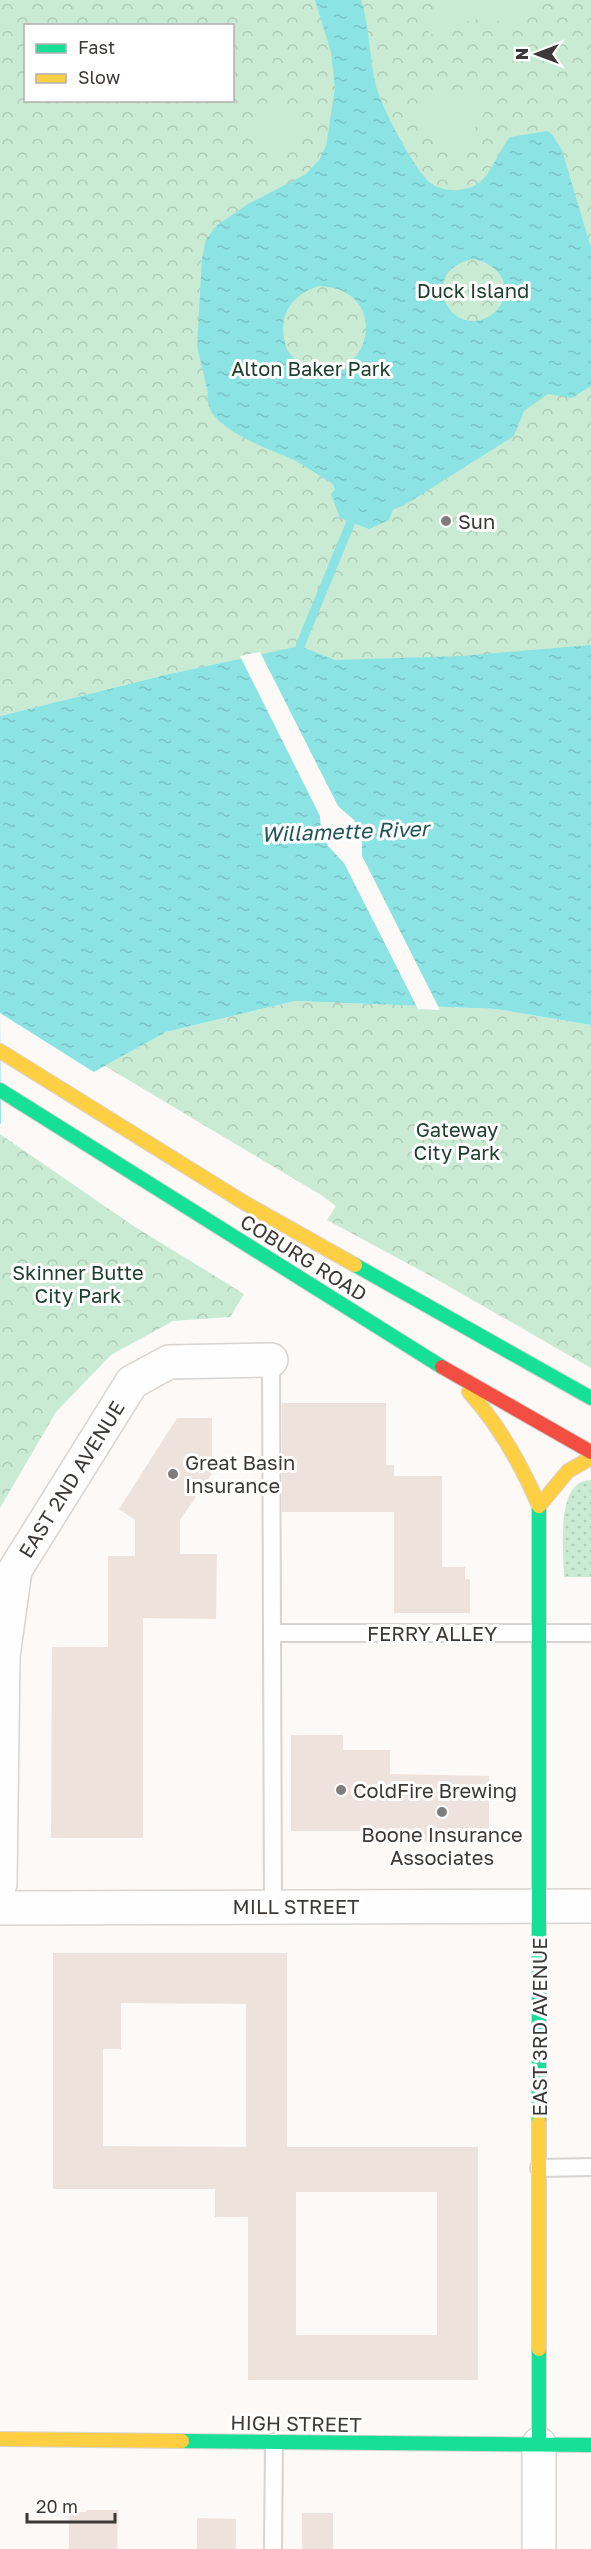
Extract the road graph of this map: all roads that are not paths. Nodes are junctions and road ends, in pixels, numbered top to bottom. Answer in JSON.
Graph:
{"nodes":[{"id":1,"x":0,"y":1051,"type":"edge"},
{"id":2,"x":0,"y":1090,"type":"edge"},
{"id":3,"x":271,"y":1360,"type":"joint"},
{"id":4,"x":452,"y":1373,"type":"junction"},
{"id":5,"x":591,"y":1398,"type":"edge"},
{"id":6,"x":591,"y":1452,"type":"edge"},
{"id":7,"x":591,"y":1458,"type":"edge"},
{"id":8,"x":539,"y":1506,"type":"junction"},
{"id":9,"x":273,"y":1633,"type":"junction"},
{"id":10,"x":539,"y":1633,"type":"junction"},
{"id":11,"x":591,"y":1633,"type":"edge"},
{"id":12,"x":0,"y":1884,"type":"edge"},
{"id":13,"x":538,"y":1905,"type":"junction"},
{"id":14,"x":591,"y":1905,"type":"edge"},
{"id":15,"x":273,"y":1906,"type":"junction"},
{"id":16,"x":0,"y":1908,"type":"edge"},
{"id":17,"x":591,"y":2167,"type":"edge"},
{"id":18,"x":539,"y":2168,"type":"junction"},
{"id":19,"x":0,"y":2439,"type":"edge"},
{"id":20,"x":274,"y":2442,"type":"junction"},
{"id":21,"x":539,"y":2444,"type":"junction"},
{"id":22,"x":591,"y":2445,"type":"edge"},
{"id":23,"x":273,"y":2549,"type":"edge"},
{"id":24,"x":539,"y":2549,"type":"edge"}],
"edges":[{"from":1,"to":5,"type":"main road","name":"COBURG ROAD"},
{"from":2,"to":4,"type":"main road","name":"COBURG ROAD"},
{"from":3,"to":9,"type":"lane"},
{"from":3,"to":12,"type":"street","name":"EAST 2ND AVENUE"},
{"from":4,"to":6,"type":"main road","name":"COBURG ROAD"},
{"from":4,"to":8,"type":"main road"},
{"from":7,"to":8,"type":"main road"},
{"from":8,"to":10,"type":"main road","name":"EAST 3RD AVENUE"},
{"from":9,"to":10,"type":"lane","name":"FERRY ALLEY"},
{"from":9,"to":15,"type":"lane"},
{"from":10,"to":11,"type":"lane","name":"FERRY ALLEY"},
{"from":10,"to":13,"type":"main road","name":"EAST 3RD AVENUE"},
{"from":13,"to":14,"type":"street","name":"MILL STREET"},
{"from":13,"to":15,"type":"street","name":"MILL STREET"},
{"from":13,"to":18,"type":"main road","name":"EAST 3RD AVENUE"},
{"from":15,"to":16,"type":"street","name":"MILL STREET"},
{"from":17,"to":18,"type":"lane"},
{"from":18,"to":21,"type":"main road","name":"EAST 3RD AVENUE"},
{"from":19,"to":20,"type":"main road","name":"HIGH STREET"},
{"from":20,"to":21,"type":"main road","name":"HIGH STREET"},
{"from":20,"to":23,"type":"lane"},
{"from":21,"to":22,"type":"main road","name":"HIGH STREET"},
{"from":21,"to":24,"type":"street","name":"EAST 3RD AVENUE"}]}
